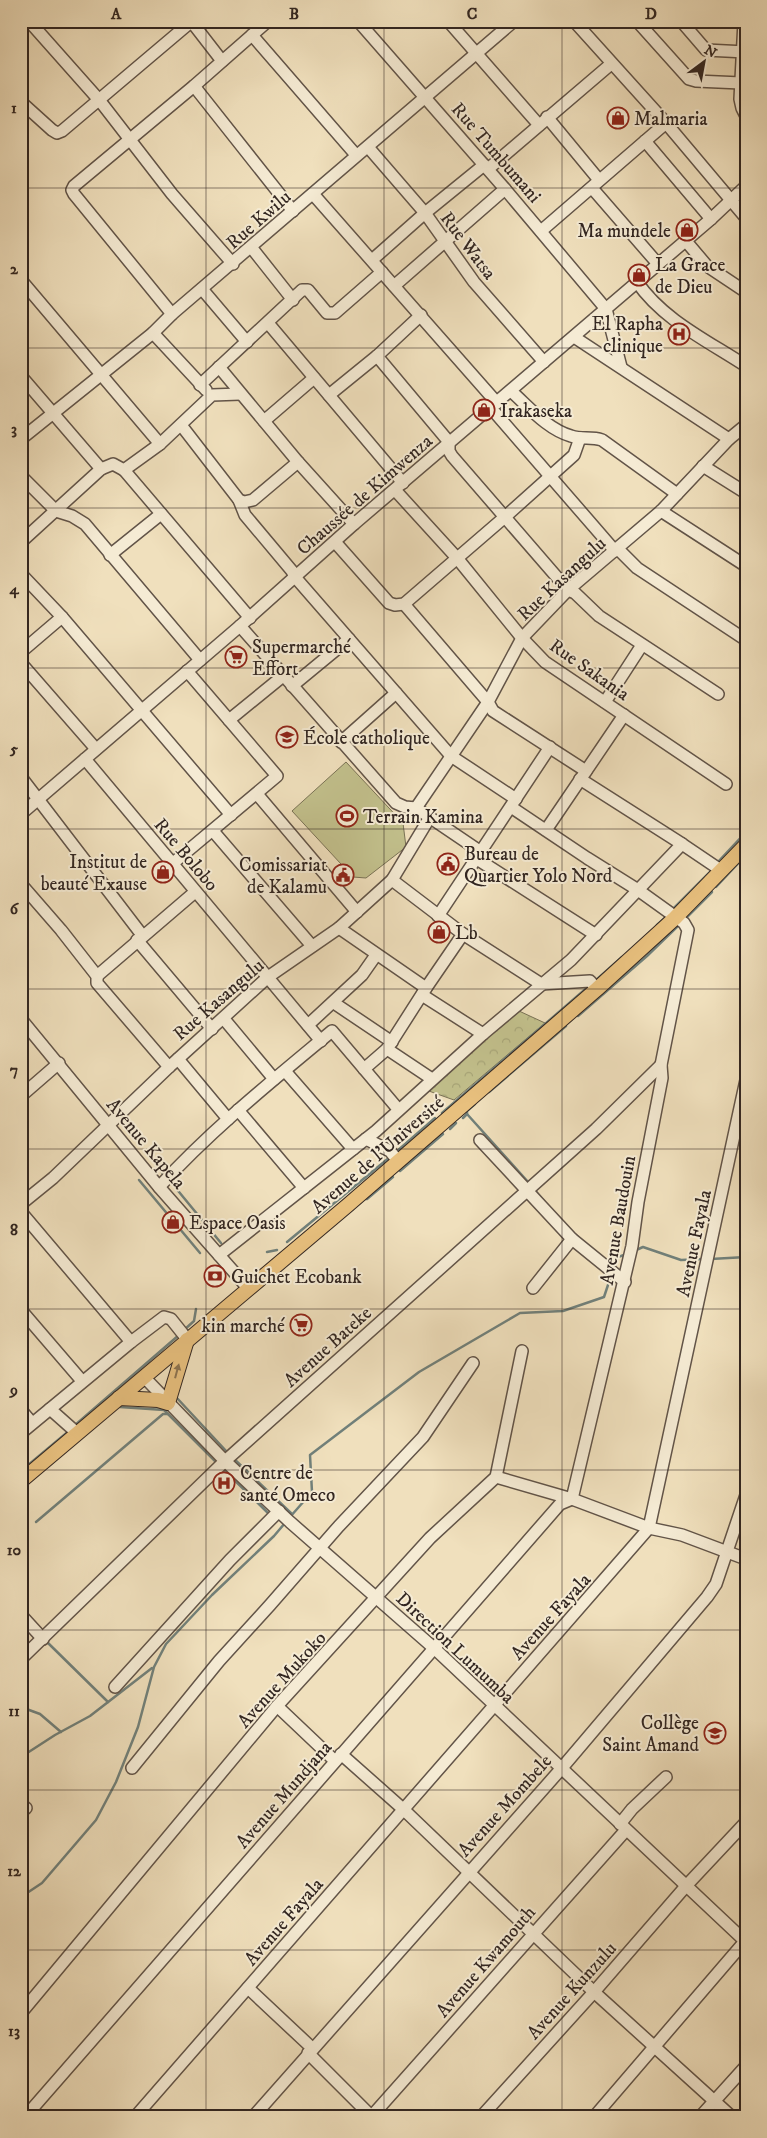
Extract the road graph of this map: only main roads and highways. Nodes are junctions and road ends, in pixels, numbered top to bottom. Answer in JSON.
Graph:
{"nodes":[{"id":1,"x":746,"y":845,"type":"edge"},
{"id":2,"x":187,"y":1339,"type":"junction"},
{"id":3,"x":118,"y":1398,"type":"junction"},
{"id":4,"x":21,"y":1481,"type":"edge"}],
"edges":[{"from":1,"to":2,"type":"main road","name":"Avenue de l’Université"},
{"from":2,"to":3,"type":"main road","name":"Avenue de l’Université"},
{"from":3,"to":2,"type":"main road","one_way":true},
{"from":3,"to":4,"type":"main road","name":"Avenue de l’Université"}]}
